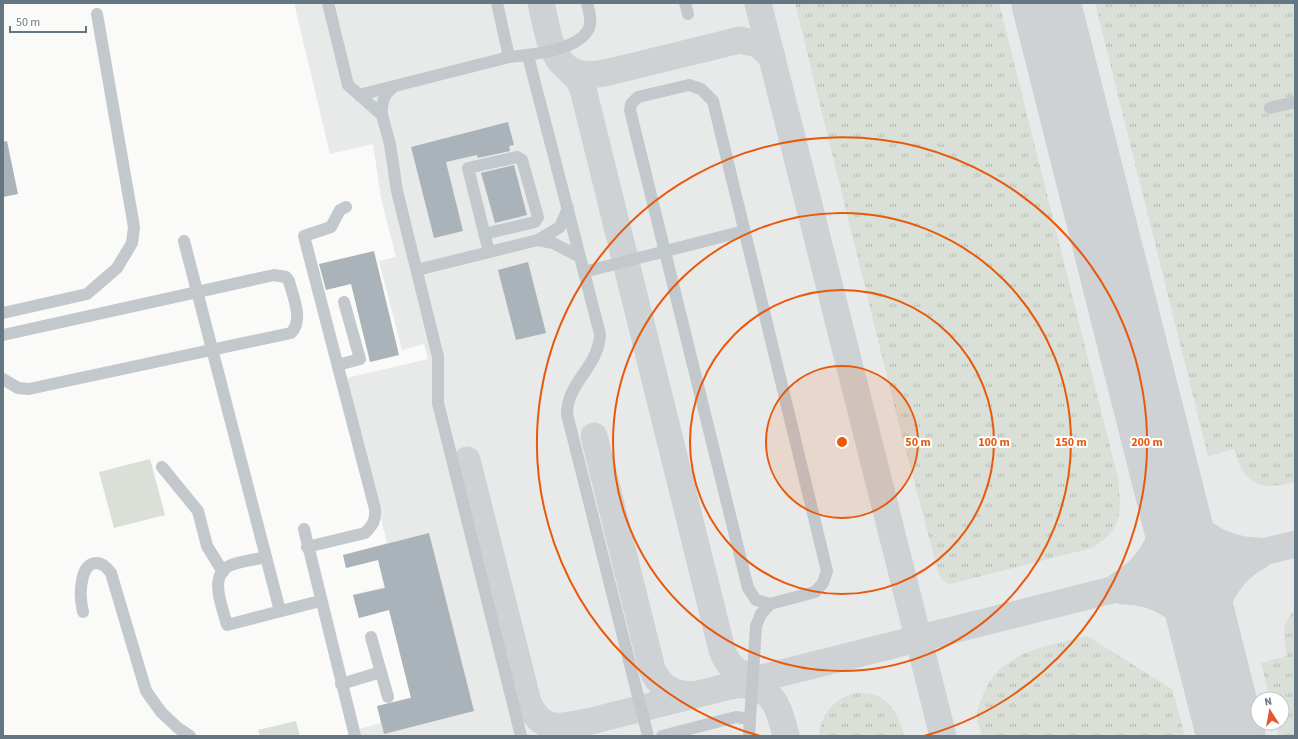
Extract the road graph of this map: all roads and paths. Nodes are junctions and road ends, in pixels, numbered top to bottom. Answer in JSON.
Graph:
{"nodes":[{"id":1,"x":328,"y":3,"type":"edge"},
{"id":2,"x":497,"y":3,"type":"edge"},
{"id":3,"x":587,"y":3,"type":"edge"},
{"id":4,"x":97,"y":14,"type":"dead end"},
{"id":5,"x":528,"y":56,"type":"junction"},
{"id":6,"x":510,"y":57,"type":"junction"},
{"id":7,"x":396,"y":85,"type":"junction"},
{"id":8,"x":359,"y":95,"type":"junction"},
{"id":9,"x":1295,"y":102,"type":"edge"},
{"id":10,"x":1270,"y":108,"type":"dead end"},
{"id":11,"x":382,"y":115,"type":"junction"},
{"id":12,"x":346,"y":207,"type":"dead end"},
{"id":13,"x":568,"y":208,"type":"junction"},
{"id":14,"x":744,"y":231,"type":"junction"},
{"id":15,"x":484,"y":234,"type":"junction"},
{"id":16,"x":538,"y":240,"type":"junction"},
{"id":17,"x":184,"y":241,"type":"dead end"},
{"id":18,"x":665,"y":251,"type":"junction"},
{"id":19,"x":488,"y":252,"type":"junction"},
{"id":20,"x":580,"y":258,"type":"junction"},
{"id":21,"x":417,"y":270,"type":"junction"},
{"id":22,"x":584,"y":272,"type":"junction"},
{"id":23,"x":198,"y":292,"type":"junction"},
{"id":24,"x":344,"y":302,"type":"dead end"},
{"id":25,"x":3,"y":313,"type":"edge"},
{"id":26,"x":3,"y":335,"type":"edge"},
{"id":27,"x":213,"y":350,"type":"junction"},
{"id":28,"x":338,"y":365,"type":"junction"},
{"id":29,"x":3,"y":378,"type":"edge"},
{"id":30,"x":162,"y":467,"type":"dead end"},
{"id":31,"x":304,"y":530,"type":"dead end"},
{"id":32,"x":308,"y":547,"type":"junction"},
{"id":33,"x":266,"y":557,"type":"junction"},
{"id":34,"x":222,"y":572,"type":"junction"},
{"id":35,"x":748,"y":588,"type":"junction"},
{"id":36,"x":320,"y":601,"type":"junction"},
{"id":37,"x":770,"y":604,"type":"junction"},
{"id":38,"x":280,"y":611,"type":"junction"},
{"id":39,"x":83,"y":612,"type":"dead end"},
{"id":40,"x":756,"y":626,"type":"junction"},
{"id":41,"x":371,"y":637,"type":"dead end"},
{"id":42,"x":381,"y":672,"type":"junction"},
{"id":43,"x":341,"y":684,"type":"junction"},
{"id":44,"x":388,"y":697,"type":"dead end"},
{"id":45,"x":749,"y":719,"type":"junction"},
{"id":46,"x":190,"y":736,"type":"edge"},
{"id":47,"x":354,"y":736,"type":"edge"},
{"id":48,"x":521,"y":736,"type":"edge"},
{"id":49,"x":648,"y":736,"type":"edge"},
{"id":50,"x":662,"y":736,"type":"edge"},
{"id":51,"x":749,"y":736,"type":"edge"}],
"edges":[{"from":1,"to":8,"type":"lane"},
{"from":2,"to":6,"type":"lane"},
{"from":3,"to":5,"type":"lane"},
{"from":4,"to":25,"type":"lane"},
{"from":5,"to":6,"type":"lane"},
{"from":5,"to":13,"type":"lane"},
{"from":6,"to":7,"type":"lane"},
{"from":7,"to":8,"type":"lane"},
{"from":7,"to":11,"type":"lane"},
{"from":8,"to":11,"type":"lane"},
{"from":9,"to":10,"type":"lane"},
{"from":11,"to":21,"type":"lane"},
{"from":12,"to":28,"type":"lane"},
{"from":13,"to":16,"type":"lane"},
{"from":13,"to":20,"type":"lane"},
{"from":14,"to":18,"type":"lane"},
{"from":14,"to":18,"type":"lane"},
{"from":14,"to":37,"type":"lane"},
{"from":15,"to":15,"type":"lane"},
{"from":15,"to":19,"type":"lane"},
{"from":16,"to":19,"type":"lane"},
{"from":16,"to":20,"type":"lane"},
{"from":17,"to":23,"type":"lane"},
{"from":18,"to":22,"type":"lane"},
{"from":18,"to":35,"type":"lane"},
{"from":19,"to":21,"type":"lane"},
{"from":20,"to":22,"type":"lane"},
{"from":21,"to":48,"type":"lane"},
{"from":22,"to":49,"type":"lane"},
{"from":23,"to":26,"type":"lane"},
{"from":23,"to":27,"type":"lane"},
{"from":23,"to":27,"type":"lane"},
{"from":24,"to":28,"type":"lane"},
{"from":27,"to":29,"type":"lane"},
{"from":27,"to":33,"type":"lane"},
{"from":28,"to":32,"type":"lane"},
{"from":30,"to":34,"type":"lane"},
{"from":31,"to":32,"type":"lane"},
{"from":32,"to":36,"type":"lane"},
{"from":33,"to":34,"type":"lane"},
{"from":33,"to":38,"type":"lane"},
{"from":34,"to":38,"type":"lane"},
{"from":35,"to":37,"type":"lane"},
{"from":35,"to":40,"type":"lane"},
{"from":36,"to":38,"type":"lane"},
{"from":36,"to":43,"type":"lane"},
{"from":37,"to":40,"type":"lane"},
{"from":39,"to":46,"type":"lane"},
{"from":40,"to":45,"type":"lane"},
{"from":41,"to":42,"type":"lane"},
{"from":42,"to":43,"type":"lane"},
{"from":42,"to":44,"type":"lane"},
{"from":43,"to":47,"type":"lane"},
{"from":45,"to":50,"type":"lane"},
{"from":45,"to":51,"type":"lane"}]}
